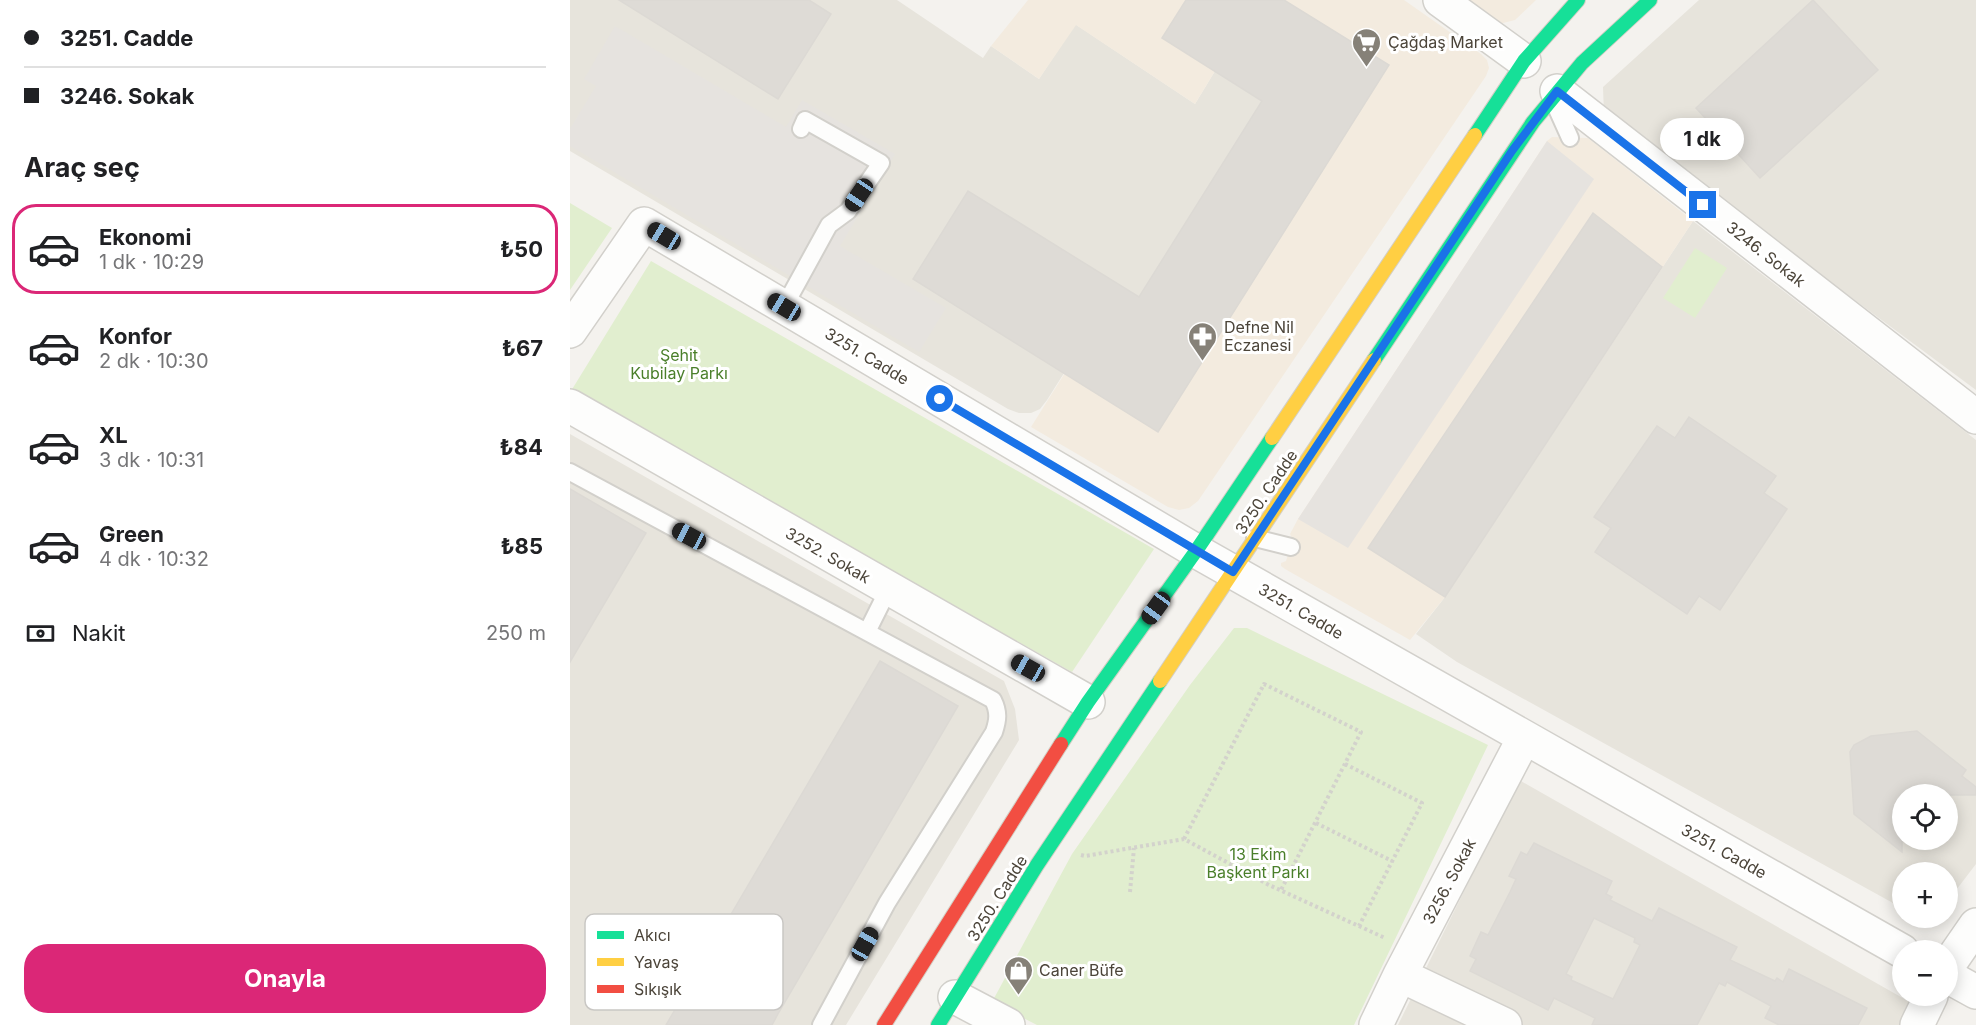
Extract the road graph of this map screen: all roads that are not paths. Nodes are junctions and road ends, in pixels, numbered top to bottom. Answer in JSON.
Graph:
{"nodes":[{"id":1,"x":1440,"y":0,"type":"edge"},
{"id":2,"x":1578,"y":0,"type":"edge"},
{"id":3,"x":1650,"y":0,"type":"edge"},
{"id":4,"x":1524,"y":61,"type":"junction"},
{"id":5,"x":1554,"y":95,"type":"junction"},
{"id":6,"x":801,"y":129,"type":"dead end"},
{"id":7,"x":1570,"y":138,"type":"dead end"},
{"id":8,"x":784,"y":307,"type":"junction"},
{"id":9,"x":570,"y":331,"type":"edge"},
{"id":10,"x":570,"y":406,"type":"edge"},
{"id":11,"x":1976,"y":417,"type":"edge"},
{"id":12,"x":570,"y":472,"type":"edge"},
{"id":13,"x":1255,"y":538,"type":"junction"},
{"id":14,"x":1291,"y":547,"type":"dead end"},
{"id":15,"x":1196,"y":551,"type":"junction"},
{"id":16,"x":1233,"y":572,"type":"junction"},
{"id":17,"x":888,"y":590,"type":"junction"},
{"id":18,"x":867,"y":632,"type":"junction"},
{"id":19,"x":1088,"y":702,"type":"junction"},
{"id":20,"x":1524,"y":738,"type":"junction"},
{"id":21,"x":1976,"y":925,"type":"edge"},
{"id":22,"x":1892,"y":945,"type":"edge"},
{"id":23,"x":1958,"y":951,"type":"edge"},
{"id":24,"x":1406,"y":963,"type":"junction"},
{"id":25,"x":1958,"y":982,"type":"edge"},
{"id":26,"x":1976,"y":992,"type":"edge"},
{"id":27,"x":955,"y":997,"type":"junction"},
{"id":28,"x":1926,"y":1006,"type":"edge"},
{"id":29,"x":821,"y":1025,"type":"edge"},
{"id":30,"x":884,"y":1025,"type":"edge"},
{"id":31,"x":938,"y":1025,"type":"edge"},
{"id":32,"x":1008,"y":1025,"type":"edge"},
{"id":33,"x":1376,"y":1025,"type":"edge"},
{"id":34,"x":1505,"y":1025,"type":"edge"},
{"id":35,"x":1917,"y":1025,"type":"edge"}],
"edges":[{"from":1,"to":4,"type":"street"},
{"from":2,"to":4,"type":"street","name":"3250. Cadde"},
{"from":3,"to":5,"type":"street","name":"3250. Cadde"},
{"from":4,"to":15,"type":"street","name":"3250. Cadde"},
{"from":5,"to":7,"type":"lane"},
{"from":5,"to":11,"type":"street","name":"3246. Sokak"},
{"from":5,"to":13,"type":"street","name":"3250. Cadde"},
{"from":6,"to":8,"type":"lane"},
{"from":8,"to":9,"type":"street","name":"3251. Cadde"},
{"from":8,"to":15,"type":"street","name":"3251. Cadde"},
{"from":10,"to":17,"type":"street","name":"3252. Sokak"},
{"from":12,"to":18,"type":"lane"},
{"from":13,"to":14,"type":"lane"},
{"from":13,"to":16,"type":"street","name":"3250. Cadde"},
{"from":15,"to":16,"type":"street","name":"3251. Cadde"},
{"from":15,"to":19,"type":"street","name":"3250. Cadde"},
{"from":16,"to":20,"type":"street","name":"3251. Cadde"},
{"from":16,"to":27,"type":"street","name":"3250. Cadde"},
{"from":17,"to":18,"type":"lane"},
{"from":17,"to":19,"type":"street","name":"3252. Sokak"},
{"from":18,"to":29,"type":"lane"},
{"from":19,"to":30,"type":"street","name":"3250. Cadde"},
{"from":20,"to":22,"type":"street","name":"3251. Cadde"},
{"from":20,"to":24,"type":"street","name":"3256. Sokak"},
{"from":21,"to":23,"type":"street"},
{"from":24,"to":33,"type":"street","name":"3256. Sokak"},
{"from":24,"to":34,"type":"street"},
{"from":25,"to":26,"type":"street"},
{"from":27,"to":31,"type":"street","name":"3250. Cadde"},
{"from":27,"to":32,"type":"street"},
{"from":28,"to":35,"type":"street"}]}
